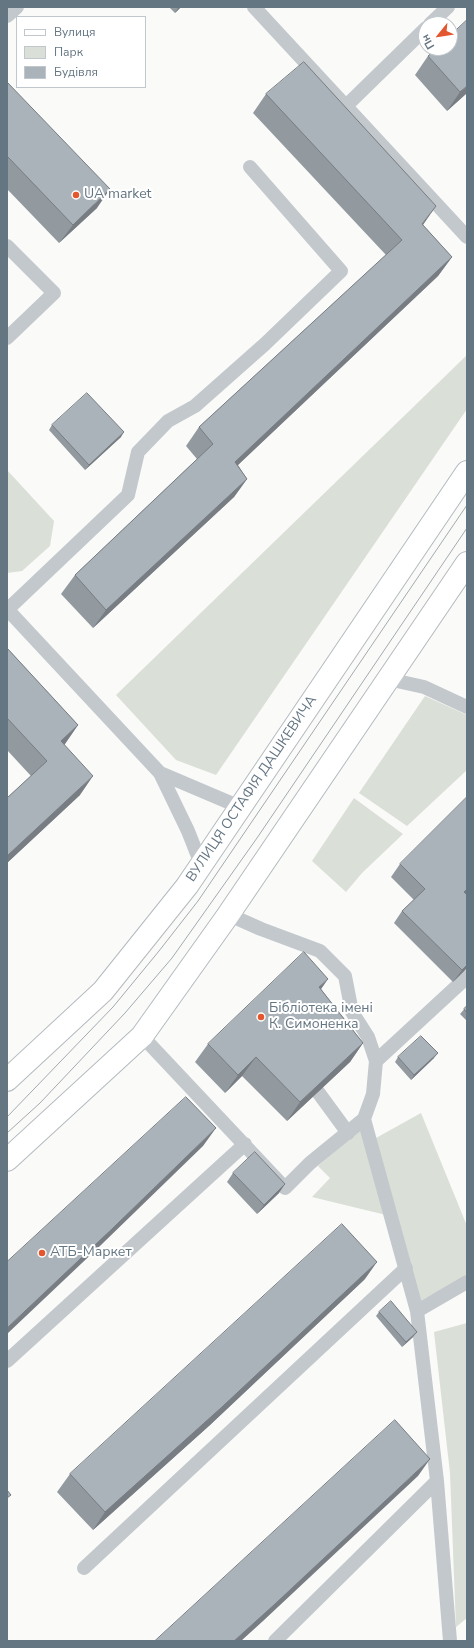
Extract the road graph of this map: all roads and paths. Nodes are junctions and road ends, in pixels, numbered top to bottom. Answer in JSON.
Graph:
{"nodes":[{"id":1,"x":17,"y":7,"type":"edge"},
{"id":2,"x":254,"y":7,"type":"edge"},
{"id":3,"x":448,"y":7,"type":"edge"},
{"id":4,"x":7,"y":16,"type":"edge"},
{"id":5,"x":438,"y":16,"type":"edge"},
{"id":6,"x":418,"y":36,"type":"edge"},
{"id":7,"x":346,"y":106,"type":"junction"},
{"id":8,"x":250,"y":166,"type":"dead end"},
{"id":9,"x":467,"y":237,"type":"edge"},
{"id":10,"x":7,"y":246,"type":"edge"},
{"id":11,"x":7,"y":338,"type":"edge"},
{"id":12,"x":467,"y":472,"type":"edge"},
{"id":13,"x":467,"y":563,"type":"edge"},
{"id":14,"x":7,"y":609,"type":"edge"},
{"id":15,"x":388,"y":679,"type":"junction"},
{"id":16,"x":467,"y":707,"type":"edge"},
{"id":17,"x":160,"y":773,"type":"junction"},
{"id":18,"x":240,"y":807,"type":"junction"},
{"id":19,"x":201,"y":864,"type":"junction"},
{"id":20,"x":226,"y":918,"type":"junction"},
{"id":21,"x":467,"y":977,"type":"edge"},
{"id":22,"x":142,"y":1036,"type":"junction"},
{"id":23,"x":376,"y":1061,"type":"junction"},
{"id":24,"x":7,"y":1080,"type":"edge"},
{"id":25,"x":318,"y":1092,"type":"edge"},
{"id":26,"x":364,"y":1119,"type":"junction"},
{"id":27,"x":348,"y":1133,"type":"junction"},
{"id":28,"x":245,"y":1144,"type":"junction"},
{"id":29,"x":7,"y":1160,"type":"edge"},
{"id":30,"x":406,"y":1268,"type":"junction"},
{"id":31,"x":467,"y":1282,"type":"edge"},
{"id":32,"x":417,"y":1311,"type":"junction"},
{"id":33,"x":7,"y":1361,"type":"edge"},
{"id":34,"x":437,"y":1481,"type":"junction"},
{"id":35,"x":84,"y":1568,"type":"dead end"},
{"id":36,"x":275,"y":1641,"type":"edge"},
{"id":37,"x":450,"y":1641,"type":"edge"}],
"edges":[{"from":1,"to":4,"type":"lane"},
{"from":2,"to":7,"type":"lane"},
{"from":3,"to":5,"type":"lane"},
{"from":6,"to":7,"type":"lane"},
{"from":7,"to":9,"type":"lane"},
{"from":8,"to":14,"type":"lane"},
{"from":10,"to":11,"type":"lane"},
{"from":12,"to":18,"type":"street","name":"ВУЛИЦЯ ОСТАФІЯ ДАШКЕВИЧА"},
{"from":13,"to":15,"type":"street"},
{"from":14,"to":17,"type":"lane"},
{"from":15,"to":16,"type":"lane"},
{"from":15,"to":20,"type":"street"},
{"from":17,"to":18,"type":"lane"},
{"from":17,"to":19,"type":"lane"},
{"from":18,"to":19,"type":"street","name":"ВУЛИЦЯ ОСТАФІЯ ДАШКЕВИЧА"},
{"from":19,"to":24,"type":"street","name":"ВУЛИЦЯ ОСТАФІЯ ДАШКЕВИЧА"},
{"from":20,"to":22,"type":"street"},
{"from":20,"to":23,"type":"lane"},
{"from":21,"to":23,"type":"lane"},
{"from":22,"to":28,"type":"lane"},
{"from":22,"to":29,"type":"street"},
{"from":23,"to":26,"type":"lane"},
{"from":25,"to":27,"type":"lane"},
{"from":26,"to":27,"type":"lane"},
{"from":26,"to":30,"type":"lane"},
{"from":27,"to":28,"type":"lane"},
{"from":28,"to":33,"type":"lane"},
{"from":30,"to":32,"type":"lane"},
{"from":30,"to":35,"type":"lane"},
{"from":31,"to":32,"type":"lane"},
{"from":32,"to":34,"type":"lane"},
{"from":34,"to":36,"type":"lane"},
{"from":34,"to":37,"type":"lane"}]}
